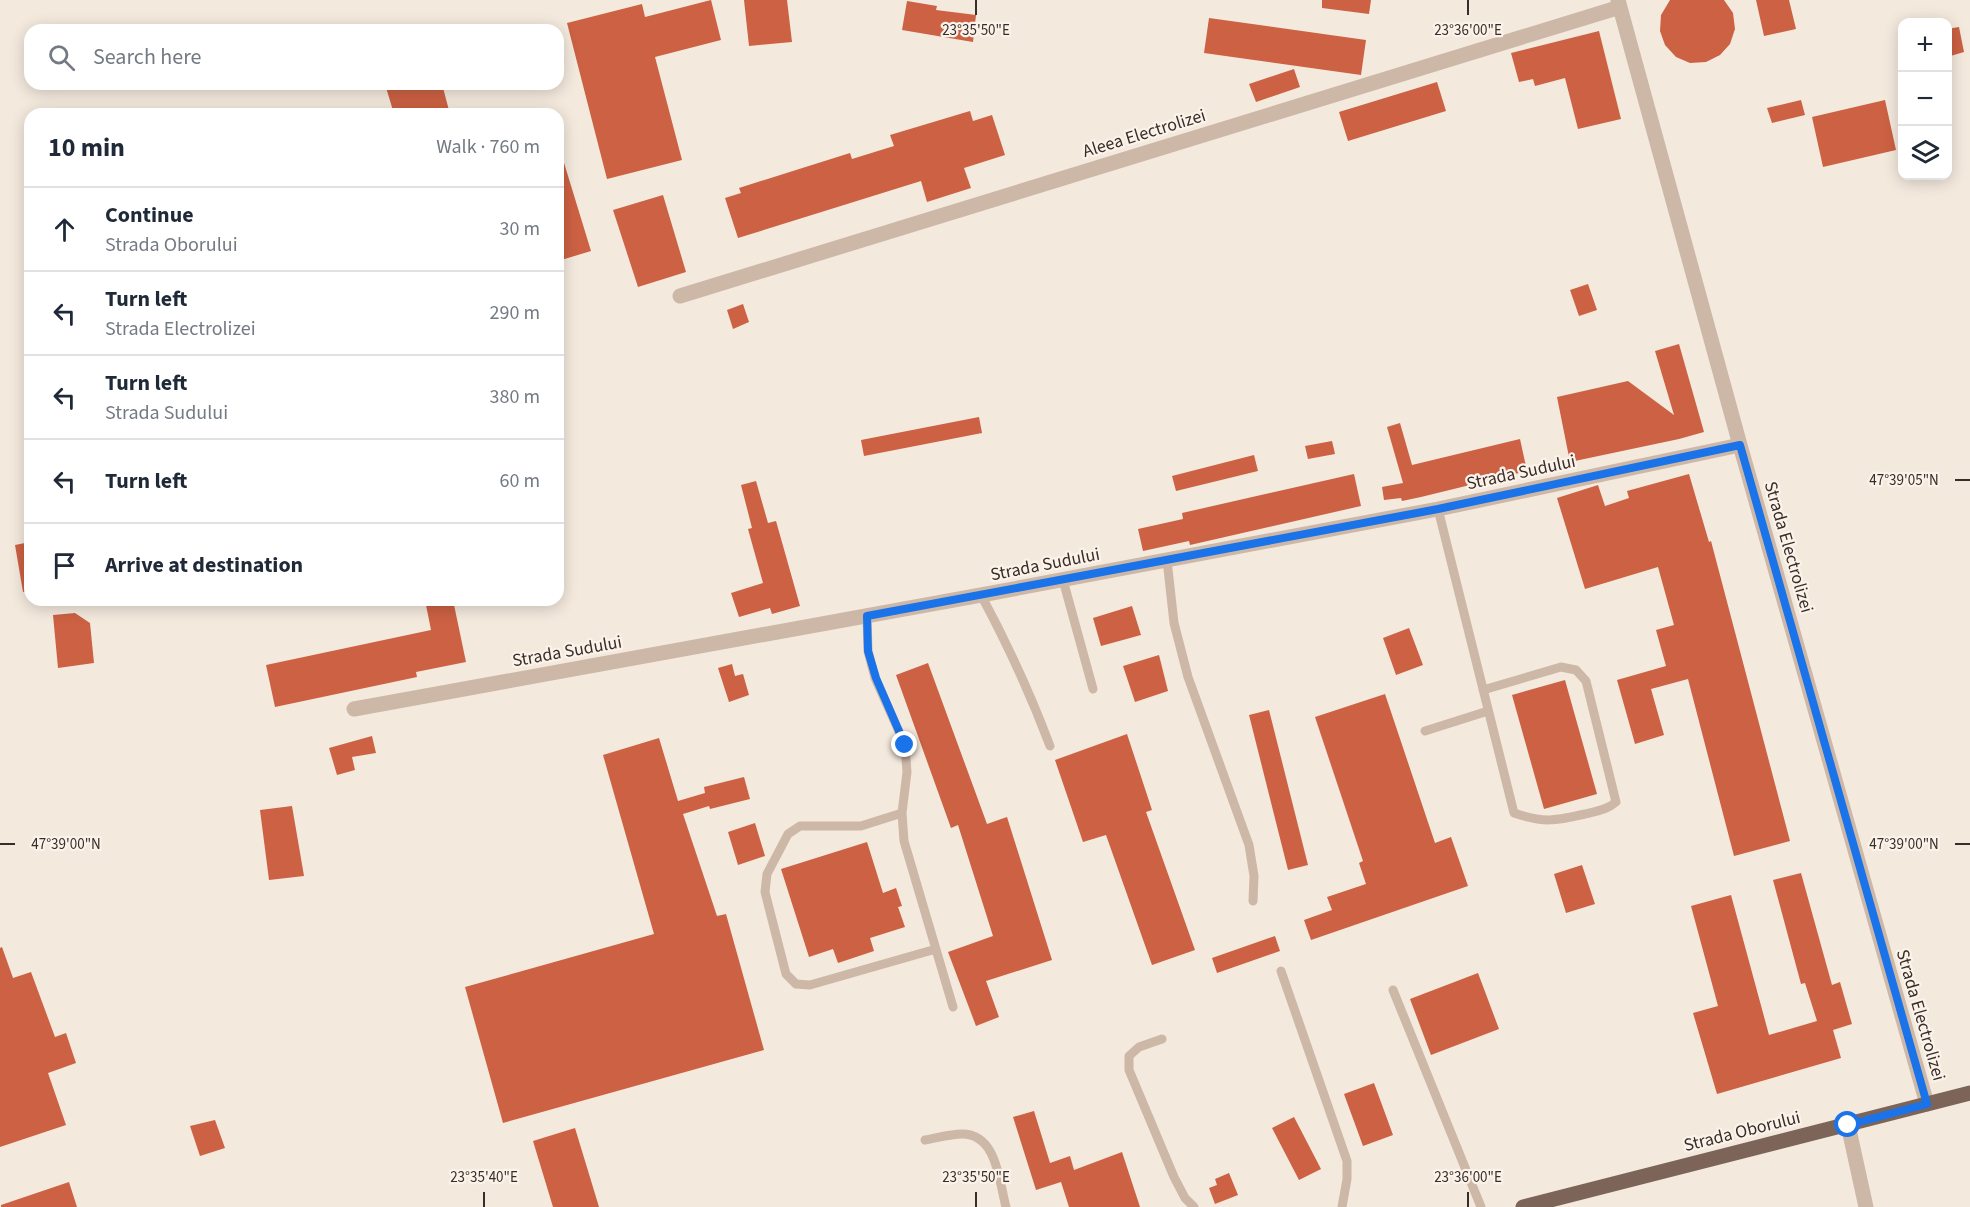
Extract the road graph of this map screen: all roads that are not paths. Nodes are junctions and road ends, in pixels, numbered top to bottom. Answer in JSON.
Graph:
{"nodes":[{"id":1,"x":1619,"y":4,"type":"edge"},
{"id":2,"x":680,"y":296,"type":"dead end"},
{"id":3,"x":1740,"y":445,"type":"junction"},
{"id":4,"x":1438,"y":509,"type":"junction"},
{"id":5,"x":1167,"y":560,"type":"junction"},
{"id":6,"x":1062,"y":580,"type":"junction"},
{"id":7,"x":981,"y":596,"type":"junction"},
{"id":8,"x":867,"y":616,"type":"junction"},
{"id":9,"x":1093,"y":689,"type":"dead end"},
{"id":10,"x":1483,"y":690,"type":"junction"},
{"id":11,"x":354,"y":709,"type":"dead end"},
{"id":12,"x":1488,"y":711,"type":"junction"},
{"id":13,"x":1425,"y":731,"type":"dead end"},
{"id":14,"x":1050,"y":746,"type":"dead end"},
{"id":15,"x":902,"y":813,"type":"junction"},
{"id":16,"x":1253,"y":901,"type":"dead end"},
{"id":17,"x":936,"y":949,"type":"junction"},
{"id":18,"x":1281,"y":971,"type":"dead end"},
{"id":19,"x":1393,"y":990,"type":"dead end"},
{"id":20,"x":953,"y":1007,"type":"dead end"},
{"id":21,"x":1162,"y":1040,"type":"dead end"},
{"id":22,"x":1970,"y":1093,"type":"edge"},
{"id":23,"x":1927,"y":1104,"type":"junction"},
{"id":24,"x":1848,"y":1125,"type":"junction"},
{"id":25,"x":925,"y":1140,"type":"dead end"},
{"id":26,"x":1006,"y":1207,"type":"edge"},
{"id":27,"x":1194,"y":1207,"type":"edge"},
{"id":28,"x":1342,"y":1207,"type":"edge"},
{"id":29,"x":1481,"y":1207,"type":"edge"},
{"id":30,"x":1524,"y":1207,"type":"edge"},
{"id":31,"x":1866,"y":1207,"type":"edge"}],
"edges":[{"from":1,"to":2,"type":"street","name":"Aleea Electrolizei"},
{"from":1,"to":3,"type":"street","name":"Strada Electrolizei"},
{"from":3,"to":4,"type":"street","name":"Strada Sudului"},
{"from":3,"to":23,"type":"street","name":"Strada Electrolizei"},
{"from":4,"to":5,"type":"street","name":"Strada Sudului"},
{"from":4,"to":10,"type":"lane"},
{"from":5,"to":6,"type":"street","name":"Strada Sudului"},
{"from":5,"to":16,"type":"lane"},
{"from":6,"to":7,"type":"street","name":"Strada Sudului"},
{"from":6,"to":9,"type":"lane"},
{"from":7,"to":8,"type":"street","name":"Strada Sudului"},
{"from":7,"to":14,"type":"lane"},
{"from":8,"to":11,"type":"street","name":"Strada Sudului"},
{"from":8,"to":15,"type":"lane"},
{"from":10,"to":12,"type":"lane"},
{"from":10,"to":12,"type":"lane"},
{"from":12,"to":13,"type":"lane"},
{"from":15,"to":17,"type":"lane"},
{"from":15,"to":17,"type":"lane"},
{"from":17,"to":20,"type":"lane"},
{"from":18,"to":28,"type":"lane"},
{"from":19,"to":29,"type":"lane"},
{"from":21,"to":27,"type":"lane"},
{"from":22,"to":23,"type":"main road","name":"Strada Oborului"},
{"from":23,"to":24,"type":"main road","name":"Strada Oborului"},
{"from":24,"to":30,"type":"main road","name":"Strada Oborului"},
{"from":24,"to":31,"type":"street"},
{"from":25,"to":26,"type":"lane"}]}
